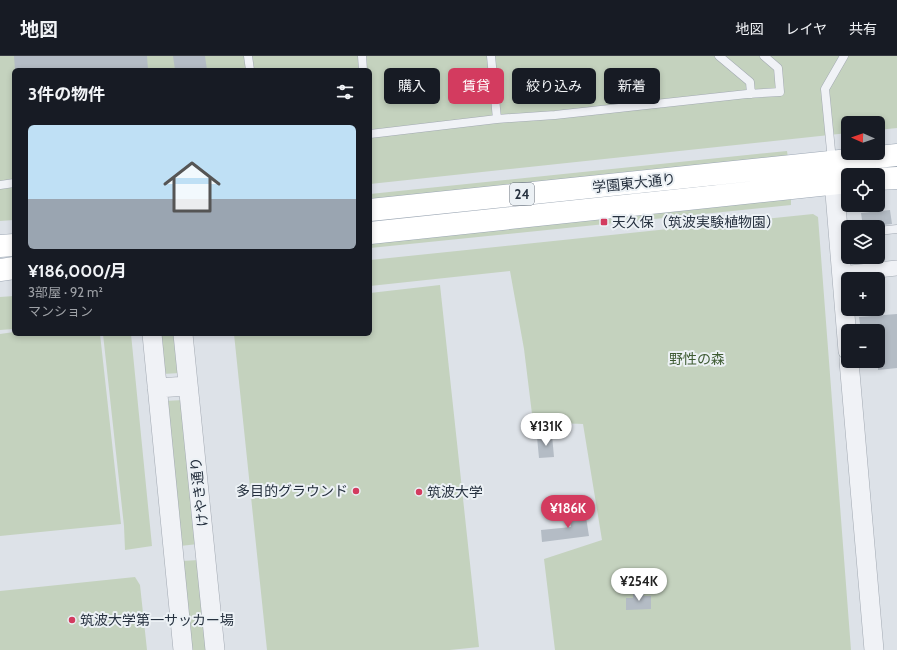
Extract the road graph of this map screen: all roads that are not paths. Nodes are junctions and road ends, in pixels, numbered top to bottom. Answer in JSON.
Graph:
{"nodes":[{"id":1,"x":248,"y":56,"type":"edge"},
{"id":2,"x":362,"y":56,"type":"edge"},
{"id":3,"x":491,"y":56,"type":"edge"},
{"id":4,"x":718,"y":56,"type":"edge"},
{"id":5,"x":764,"y":56,"type":"edge"},
{"id":6,"x":844,"y":56,"type":"edge"},
{"id":7,"x":250,"y":68,"type":"edge"},
{"id":8,"x":363,"y":68,"type":"edge"},
{"id":9,"x":750,"y":94,"type":"junction"},
{"id":10,"x":497,"y":119,"type":"junction"},
{"id":11,"x":372,"y":134,"type":"edge"},
{"id":12,"x":897,"y":155,"type":"edge"},
{"id":13,"x":832,"y":162,"type":"junction"},
{"id":14,"x":897,"y":178,"type":"edge"},
{"id":15,"x":885,"y":179,"type":"edge"},
{"id":16,"x":12,"y":183,"type":"edge"},
{"id":17,"x":841,"y":183,"type":"edge"},
{"id":18,"x":0,"y":185,"type":"edge"},
{"id":19,"x":372,"y":210,"type":"edge"},
{"id":20,"x":842,"y":212,"type":"edge"},
{"id":21,"x":897,"y":229,"type":"edge"},
{"id":22,"x":885,"y":230,"type":"edge"},
{"id":23,"x":372,"y":232,"type":"edge"},
{"id":24,"x":12,"y":245,"type":"edge"},
{"id":25,"x":0,"y":246,"type":"edge"},
{"id":26,"x":12,"y":268,"type":"edge"},
{"id":27,"x":897,"y":268,"type":"edge"},
{"id":28,"x":0,"y":270,"type":"edge"},
{"id":29,"x":841,"y":272,"type":"edge"},
{"id":30,"x":860,"y":272,"type":"edge"},
{"id":31,"x":152,"y":336,"type":"edge"},
{"id":32,"x":183,"y":336,"type":"edge"},
{"id":33,"x":850,"y":368,"type":"edge"},
{"id":34,"x":188,"y":386,"type":"junction"},
{"id":35,"x":157,"y":388,"type":"junction"},
{"id":36,"x":183,"y":650,"type":"edge"},
{"id":37,"x":215,"y":650,"type":"edge"},
{"id":38,"x":874,"y":650,"type":"edge"}],
"edges":[{"from":1,"to":7,"type":"lane"},
{"from":2,"to":8,"type":"lane"},
{"from":3,"to":10,"type":"lane"},
{"from":4,"to":9,"type":"lane"},
{"from":5,"to":9,"type":"lane"},
{"from":6,"to":13,"type":"lane"},
{"from":9,"to":10,"type":"lane"},
{"from":10,"to":11,"type":"lane"},
{"from":12,"to":13,"type":"main road","name":"学園東大通り","number":"24"},
{"from":13,"to":17,"type":"street"},
{"from":13,"to":19,"type":"main road","name":"学園東大通り","number":"24"},
{"from":14,"to":15,"type":"main road"},
{"from":16,"to":18,"type":"lane"},
{"from":17,"to":23,"type":"main road","name":"学園東大通り","number":"24"},
{"from":20,"to":29,"type":"street"},
{"from":21,"to":22,"type":"lane"},
{"from":24,"to":25,"type":"main road"},
{"from":26,"to":28,"type":"main road"},
{"from":27,"to":30,"type":"street"},
{"from":31,"to":35,"type":"street"},
{"from":32,"to":34,"type":"street","name":"けやき通り"},
{"from":33,"to":38,"type":"street"},
{"from":34,"to":35,"type":"street"},
{"from":34,"to":37,"type":"street","name":"けやき通り"},
{"from":35,"to":36,"type":"street"}]}
